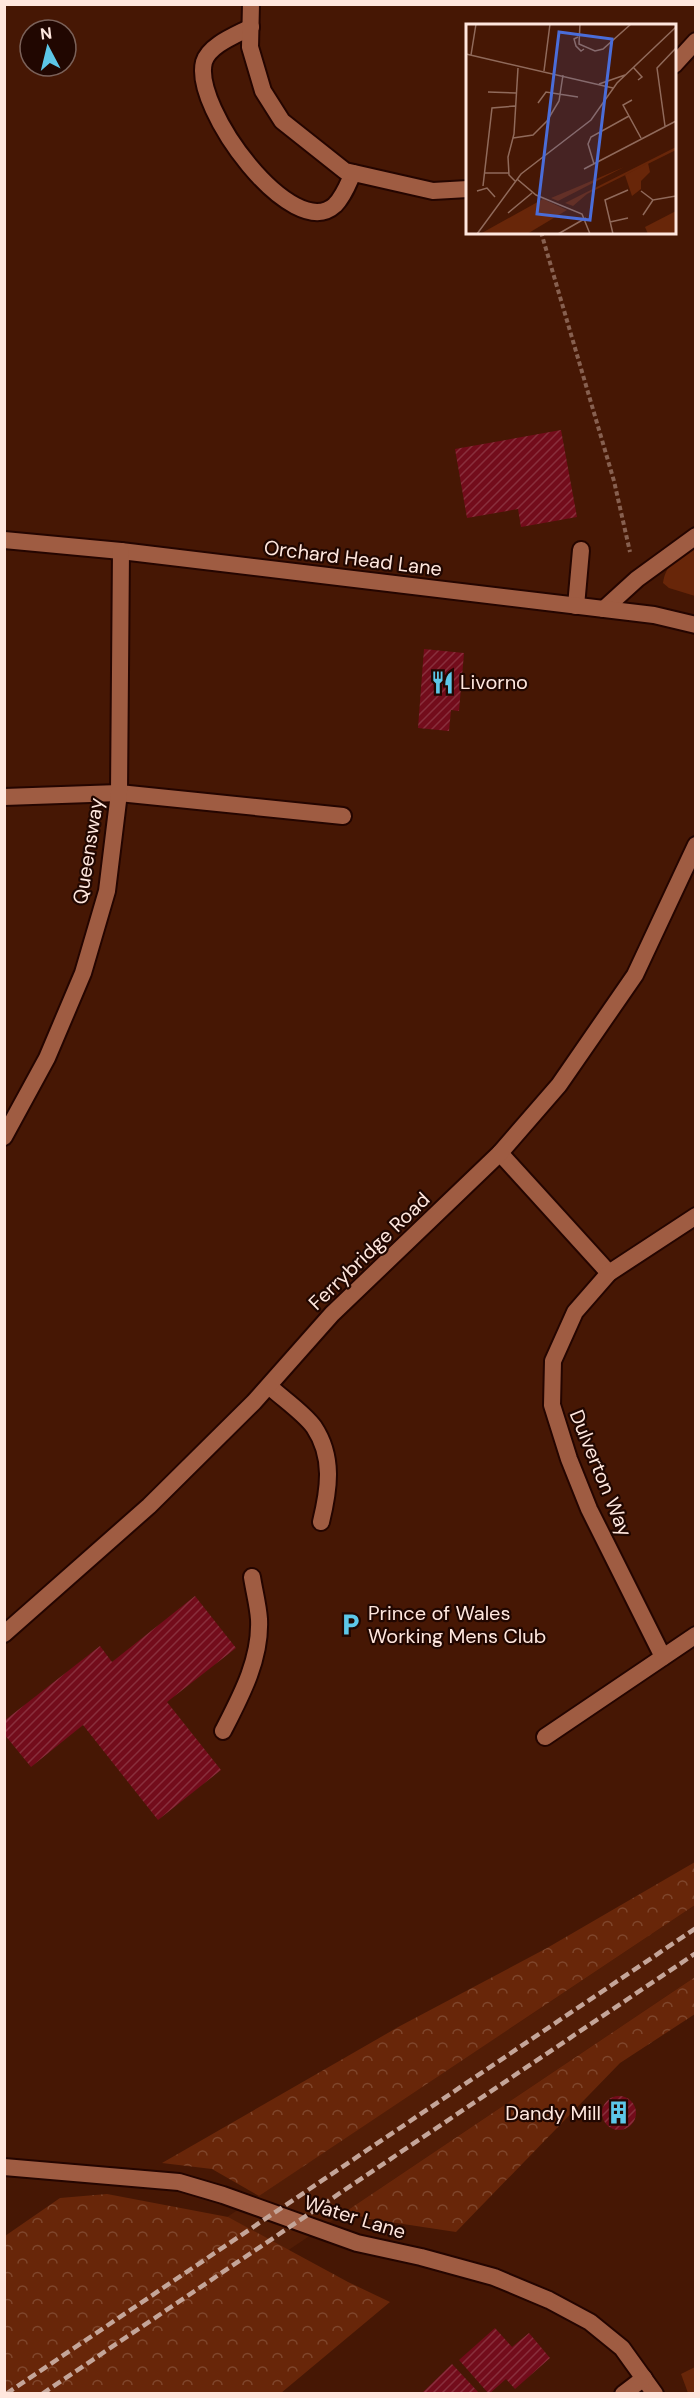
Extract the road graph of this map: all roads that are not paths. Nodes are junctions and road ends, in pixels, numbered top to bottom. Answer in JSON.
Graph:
{"nodes":[{"id":1,"x":251,"y":4,"type":"edge"},
{"id":2,"x":251,"y":27,"type":"junction"},
{"id":3,"x":696,"y":41,"type":"edge"},
{"id":4,"x":676,"y":64,"type":"edge"},
{"id":5,"x":353,"y":173,"type":"junction"},
{"id":6,"x":466,"y":189,"type":"edge"},
{"id":7,"x":696,"y":536,"type":"edge"},
{"id":8,"x":4,"y":540,"type":"edge"},
{"id":9,"x":582,"y":550,"type":"dead end"},
{"id":10,"x":121,"y":551,"type":"junction"},
{"id":11,"x":576,"y":606,"type":"junction"},
{"id":12,"x":604,"y":609,"type":"junction"},
{"id":13,"x":696,"y":625,"type":"edge"},
{"id":14,"x":119,"y":794,"type":"junction"},
{"id":15,"x":4,"y":797,"type":"edge"},
{"id":16,"x":343,"y":816,"type":"dead end"},
{"id":17,"x":696,"y":845,"type":"edge"},
{"id":18,"x":4,"y":1137,"type":"edge"},
{"id":19,"x":500,"y":1153,"type":"junction"},
{"id":20,"x":696,"y":1216,"type":"edge"},
{"id":21,"x":609,"y":1273,"type":"junction"},
{"id":22,"x":269,"y":1386,"type":"junction"},
{"id":23,"x":321,"y":1522,"type":"dead end"},
{"id":24,"x":252,"y":1576,"type":"dead end"},
{"id":25,"x":4,"y":1634,"type":"edge"},
{"id":26,"x":696,"y":1635,"type":"edge"},
{"id":27,"x":663,"y":1658,"type":"junction"},
{"id":28,"x":223,"y":1731,"type":"dead end"},
{"id":29,"x":545,"y":1737,"type":"dead end"},
{"id":30,"x":4,"y":2167,"type":"edge"},
{"id":31,"x":644,"y":2378,"type":"junction"},
{"id":32,"x":623,"y":2394,"type":"edge"},
{"id":33,"x":655,"y":2394,"type":"edge"}],
"edges":[{"from":1,"to":2,"type":"street"},
{"from":2,"to":5,"type":"street"},
{"from":2,"to":5,"type":"street"},
{"from":3,"to":4,"type":"street"},
{"from":5,"to":6,"type":"street"},
{"from":7,"to":12,"type":"street"},
{"from":8,"to":10,"type":"street","name":"Orchard Head Lane"},
{"from":9,"to":11,"type":"street"},
{"from":10,"to":11,"type":"street","name":"Orchard Head Lane"},
{"from":10,"to":14,"type":"street","name":"Queensway"},
{"from":11,"to":12,"type":"street","name":"Orchard Head Lane"},
{"from":12,"to":13,"type":"street","name":"Orchard Head Lane"},
{"from":14,"to":15,"type":"street"},
{"from":14,"to":16,"type":"street"},
{"from":14,"to":18,"type":"street","name":"Queensway"},
{"from":17,"to":19,"type":"street","name":"Ferrybridge Road"},
{"from":19,"to":21,"type":"street"},
{"from":19,"to":22,"type":"street","name":"Ferrybridge Road"},
{"from":20,"to":21,"type":"street","name":"Dulverton Way"},
{"from":21,"to":27,"type":"street","name":"Dulverton Way"},
{"from":22,"to":23,"type":"street"},
{"from":22,"to":25,"type":"street","name":"Ferrybridge Road"},
{"from":24,"to":28,"type":"street"},
{"from":26,"to":27,"type":"street"},
{"from":27,"to":29,"type":"street"},
{"from":30,"to":31,"type":"street","name":"Water Lane"},
{"from":31,"to":32,"type":"street"},
{"from":31,"to":33,"type":"street","name":"Water Lane"}]}
